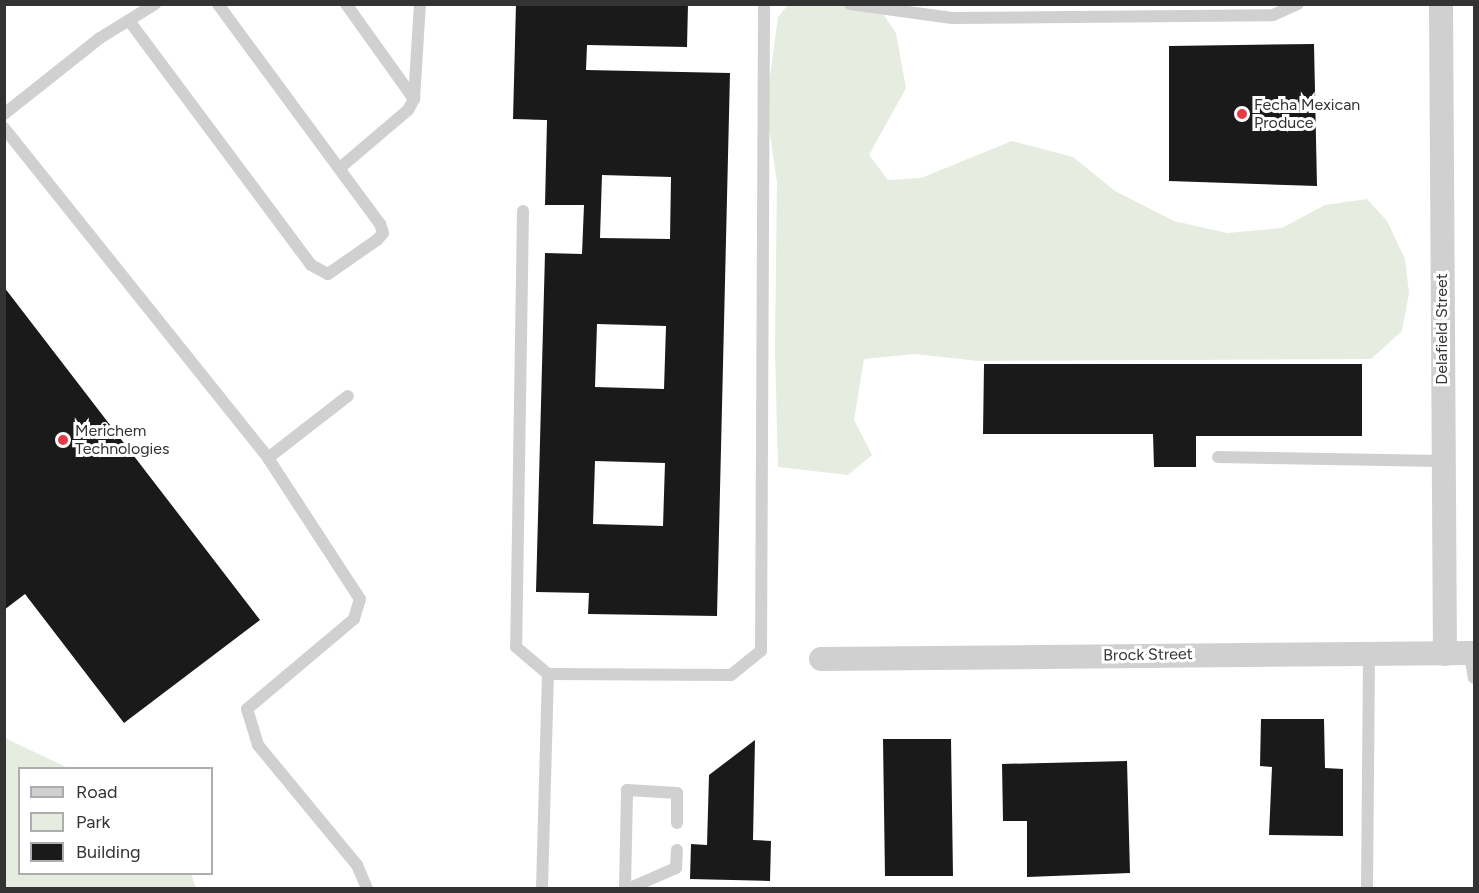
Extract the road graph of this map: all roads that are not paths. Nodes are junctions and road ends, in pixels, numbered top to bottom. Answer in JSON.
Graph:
{"nodes":[{"id":1,"x":155,"y":4,"type":"edge"},
{"id":2,"x":218,"y":4,"type":"edge"},
{"id":3,"x":346,"y":4,"type":"edge"},
{"id":4,"x":420,"y":4,"type":"edge"},
{"id":5,"x":764,"y":4,"type":"edge"},
{"id":6,"x":850,"y":4,"type":"edge"},
{"id":7,"x":1298,"y":4,"type":"edge"},
{"id":8,"x":1441,"y":4,"type":"edge"},
{"id":9,"x":130,"y":22,"type":"junction"},
{"id":10,"x":414,"y":99,"type":"junction"},
{"id":11,"x":4,"y":114,"type":"edge"},
{"id":12,"x":4,"y":128,"type":"edge"},
{"id":13,"x":340,"y":167,"type":"junction"},
{"id":14,"x":523,"y":211,"type":"dead end"},
{"id":15,"x":348,"y":396,"type":"dead end"},
{"id":16,"x":1218,"y":457,"type":"dead end"},
{"id":17,"x":268,"y":458,"type":"junction"},
{"id":18,"x":1443,"y":461,"type":"junction"},
{"id":19,"x":1370,"y":652,"type":"junction"},
{"id":20,"x":1445,"y":654,"type":"junction"},
{"id":21,"x":1472,"y":654,"type":"edge"},
{"id":22,"x":821,"y":659,"type":"dead end"},
{"id":23,"x":548,"y":674,"type":"junction"},
{"id":24,"x":1474,"y":678,"type":"edge"},
{"id":25,"x":677,"y":823,"type":"dead end"},
{"id":26,"x":677,"y":850,"type":"dead end"},
{"id":27,"x":367,"y":888,"type":"edge"},
{"id":28,"x":542,"y":888,"type":"edge"},
{"id":29,"x":628,"y":888,"type":"edge"},
{"id":30,"x":1367,"y":888,"type":"edge"}],
"edges":[{"from":1,"to":9,"type":"lane"},
{"from":2,"to":13,"type":"lane"},
{"from":3,"to":10,"type":"lane"},
{"from":4,"to":10,"type":"lane"},
{"from":5,"to":23,"type":"lane"},
{"from":6,"to":7,"type":"lane"},
{"from":8,"to":18,"type":"street","name":"Delafield Street"},
{"from":9,"to":11,"type":"lane"},
{"from":9,"to":13,"type":"lane"},
{"from":10,"to":13,"type":"lane"},
{"from":12,"to":17,"type":"lane"},
{"from":14,"to":23,"type":"lane"},
{"from":15,"to":17,"type":"lane"},
{"from":16,"to":18,"type":"lane"},
{"from":17,"to":27,"type":"lane"},
{"from":18,"to":20,"type":"street","name":"Delafield Street"},
{"from":19,"to":20,"type":"street","name":"Brock Street"},
{"from":19,"to":22,"type":"street","name":"Brock Street"},
{"from":19,"to":30,"type":"lane"},
{"from":20,"to":21,"type":"street","name":"Brock Street"},
{"from":21,"to":24,"type":"lane"},
{"from":23,"to":28,"type":"lane"},
{"from":25,"to":29,"type":"lane"},
{"from":26,"to":29,"type":"lane"}]}
